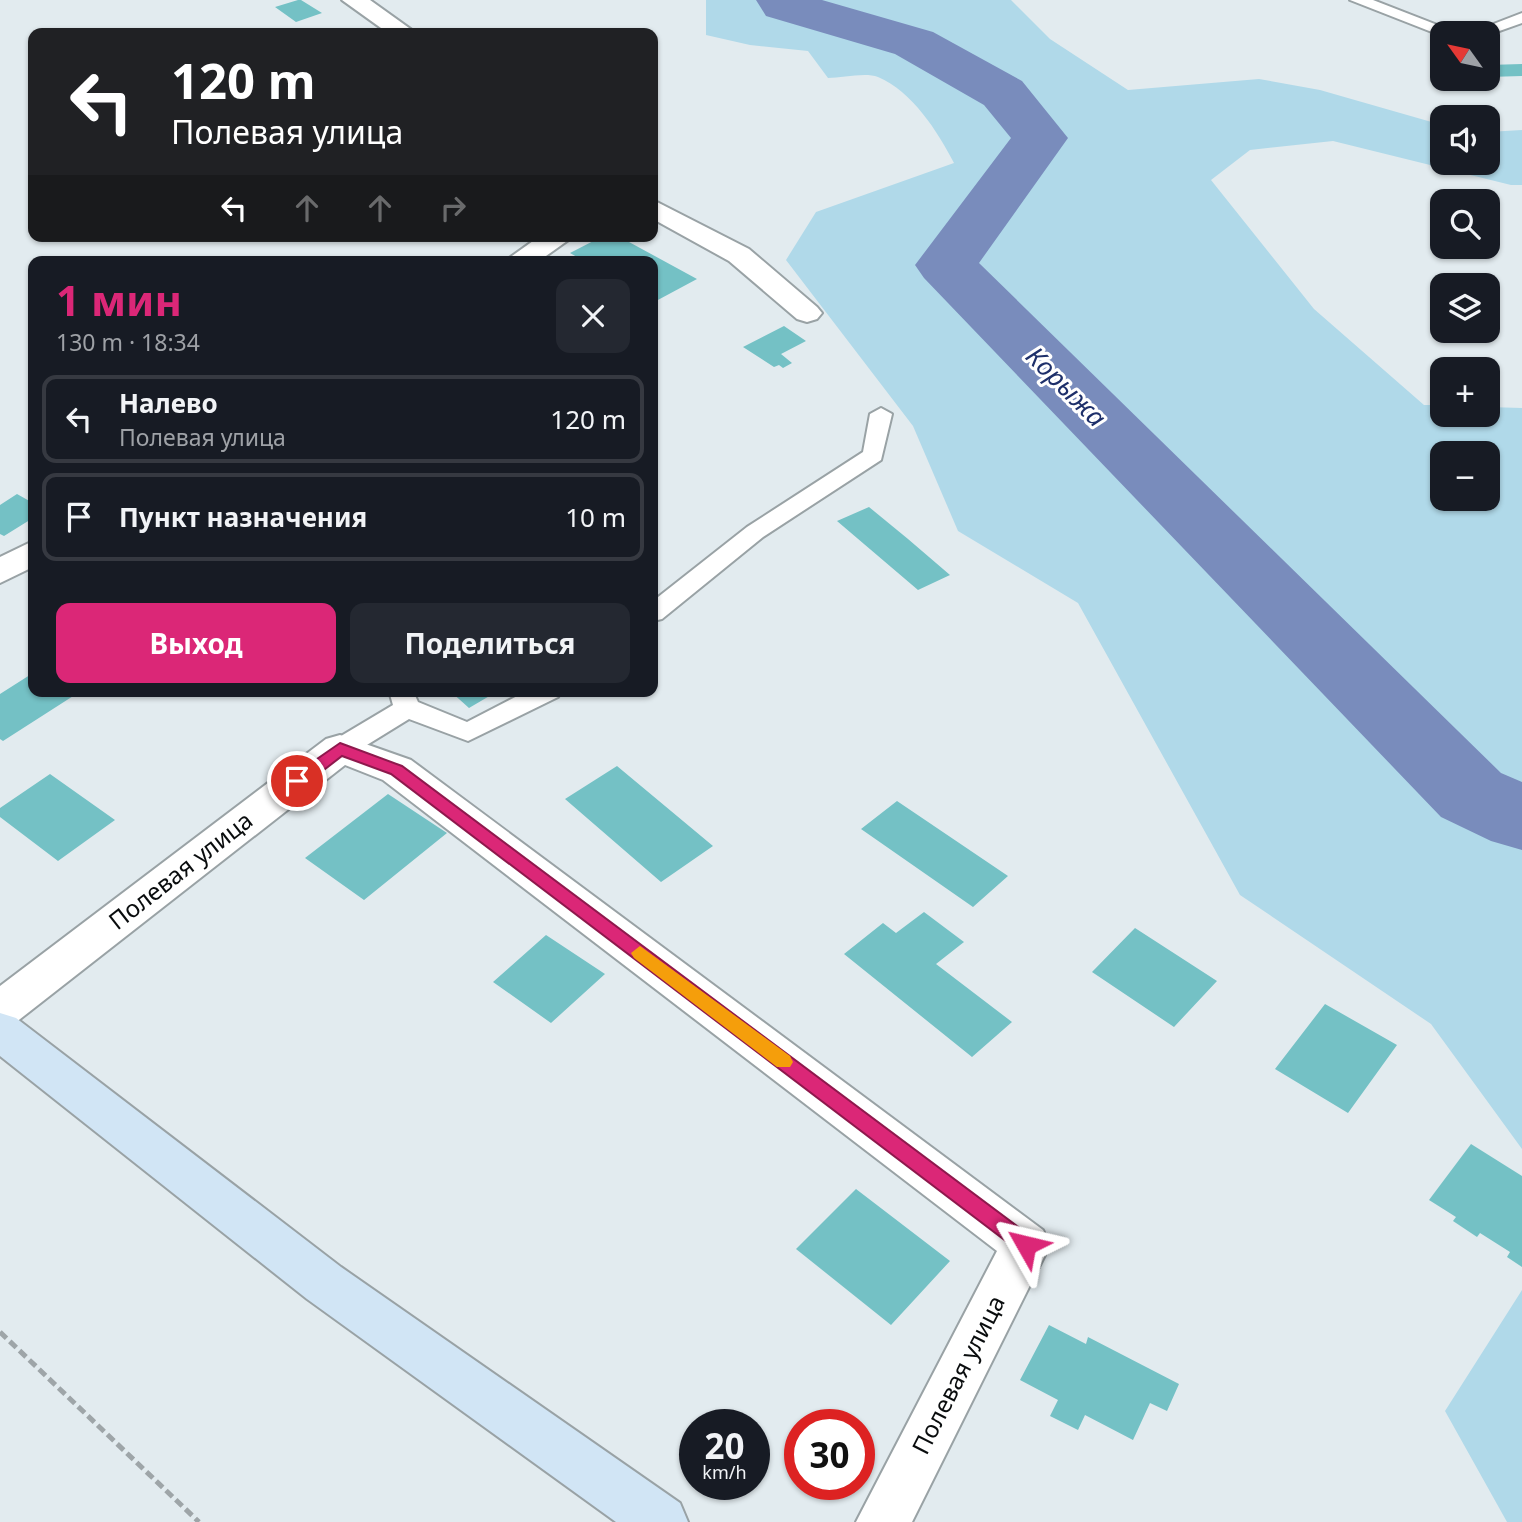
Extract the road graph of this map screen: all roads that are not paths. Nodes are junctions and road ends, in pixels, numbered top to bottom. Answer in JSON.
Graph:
{"nodes":[{"id":1,"x":354,"y":0,"type":"edge"},
{"id":2,"x":1358,"y":0,"type":"edge"},
{"id":3,"x":1522,"y":18,"type":"edge"},
{"id":4,"x":1430,"y":26,"type":"edge"},
{"id":5,"x":1500,"y":26,"type":"edge"},
{"id":6,"x":396,"y":28,"type":"edge"},
{"id":7,"x":658,"y":211,"type":"edge"},
{"id":8,"x":550,"y":242,"type":"edge"},
{"id":9,"x":527,"y":256,"type":"edge"},
{"id":10,"x":807,"y":313,"type":"dead end"},
{"id":11,"x":881,"y":414,"type":"dead end"},
{"id":12,"x":28,"y":555,"type":"edge"},
{"id":13,"x":0,"y":572,"type":"edge"},
{"id":14,"x":658,"y":609,"type":"edge"},
{"id":15,"x":537,"y":697,"type":"edge"},
{"id":16,"x":404,"y":700,"type":"edge"},
{"id":17,"x":340,"y":749,"type":"junction"},
{"id":18,"x":0,"y":1010,"type":"edge"},
{"id":19,"x":0,"y":1031,"type":"edge"},
{"id":20,"x":661,"y":1522,"type":"edge"},
{"id":21,"x":883,"y":1522,"type":"edge"}],
"edges":[{"from":1,"to":6,"type":"street"},
{"from":2,"to":4,"type":"lane"},
{"from":3,"to":5,"type":"lane"},
{"from":7,"to":10,"type":"street"},
{"from":8,"to":9,"type":"street"},
{"from":11,"to":14,"type":"lane"},
{"from":12,"to":13,"type":"street"},
{"from":15,"to":16,"type":"lane"},
{"from":16,"to":17,"type":"lane"},
{"from":17,"to":18,"type":"street","name":"Полевая улица"},
{"from":17,"to":21,"type":"street","name":"Полевая улица"},
{"from":19,"to":20,"type":"street"}]}
